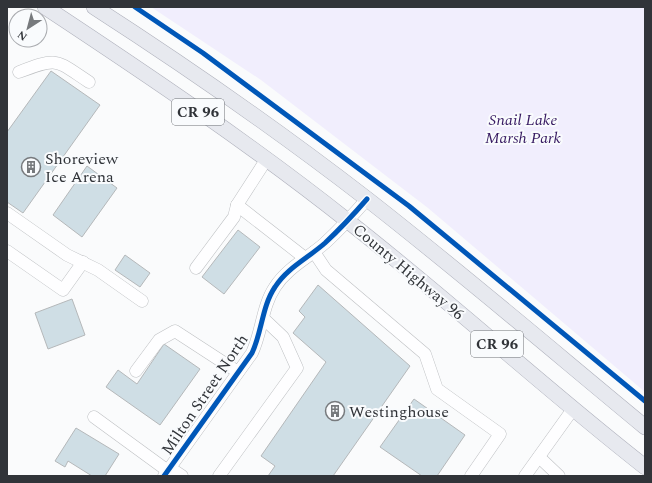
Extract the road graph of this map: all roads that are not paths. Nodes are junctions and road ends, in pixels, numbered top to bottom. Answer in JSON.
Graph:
{"nodes":[{"id":1,"x":45,"y":7,"type":"edge"},
{"id":2,"x":94,"y":7,"type":"edge"},
{"id":3,"x":19,"y":72,"type":"dead end"},
{"id":4,"x":89,"y":82,"type":"dead end"},
{"id":5,"x":266,"y":160,"type":"junction"},
{"id":6,"x":366,"y":199,"type":"junction"},
{"id":7,"x":237,"y":205,"type":"junction"},
{"id":8,"x":7,"y":213,"type":"edge"},
{"id":9,"x":348,"y":221,"type":"junction"},
{"id":10,"x":7,"y":251,"type":"edge"},
{"id":11,"x":310,"y":255,"type":"junction"},
{"id":12,"x":83,"y":262,"type":"junction"},
{"id":13,"x":196,"y":268,"type":"dead end"},
{"id":14,"x":142,"y":301,"type":"dead end"},
{"id":15,"x":264,"y":319,"type":"junction"},
{"id":16,"x":136,"y":371,"type":"dead end"},
{"id":17,"x":238,"y":372,"type":"junction"},
{"id":18,"x":573,"y":408,"type":"junction"},
{"id":19,"x":94,"y":417,"type":"dead end"},
{"id":20,"x":645,"y":427,"type":"edge"},
{"id":21,"x":539,"y":457,"type":"junction"},
{"id":22,"x":645,"y":467,"type":"edge"},
{"id":23,"x":167,"y":472,"type":"edge"},
{"id":24,"x":182,"y":476,"type":"edge"},
{"id":25,"x":219,"y":476,"type":"edge"},
{"id":26,"x":471,"y":476,"type":"edge"},
{"id":27,"x":525,"y":476,"type":"edge"},
{"id":28,"x":559,"y":476,"type":"edge"}],
"edges":[{"from":1,"to":5,"type":"main road","name":"County Highway 96","number":"CR 96"},
{"from":2,"to":6,"type":"main road","name":"County Highway 96","number":"CR 96"},
{"from":3,"to":4,"type":"street"},
{"from":5,"to":7,"type":"street"},
{"from":5,"to":9,"type":"main road","name":"County Highway 96","number":"CR 96"},
{"from":6,"to":9,"type":"street","name":"Milton Street North"},
{"from":6,"to":20,"type":"main road","name":"County Highway 96","number":"CR 96"},
{"from":7,"to":11,"type":"street"},
{"from":7,"to":13,"type":"street"},
{"from":8,"to":12,"type":"street"},
{"from":9,"to":11,"type":"street","name":"Milton Street North"},
{"from":9,"to":18,"type":"main road","name":"County Highway 96","number":"CR 96"},
{"from":10,"to":12,"type":"street"},
{"from":11,"to":15,"type":"street","name":"Milton Street North"},
{"from":11,"to":26,"type":"street"},
{"from":12,"to":14,"type":"street"},
{"from":15,"to":17,"type":"street","name":"Milton Street North"},
{"from":15,"to":25,"type":"street"},
{"from":16,"to":17,"type":"street"},
{"from":17,"to":23,"type":"street","name":"Milton Street North"},
{"from":18,"to":21,"type":"street"},
{"from":18,"to":22,"type":"main road","name":"County Highway 96","number":"CR 96"},
{"from":19,"to":23,"type":"street"},
{"from":21,"to":27,"type":"street"},
{"from":21,"to":28,"type":"street"},
{"from":23,"to":24,"type":"street"}]}
